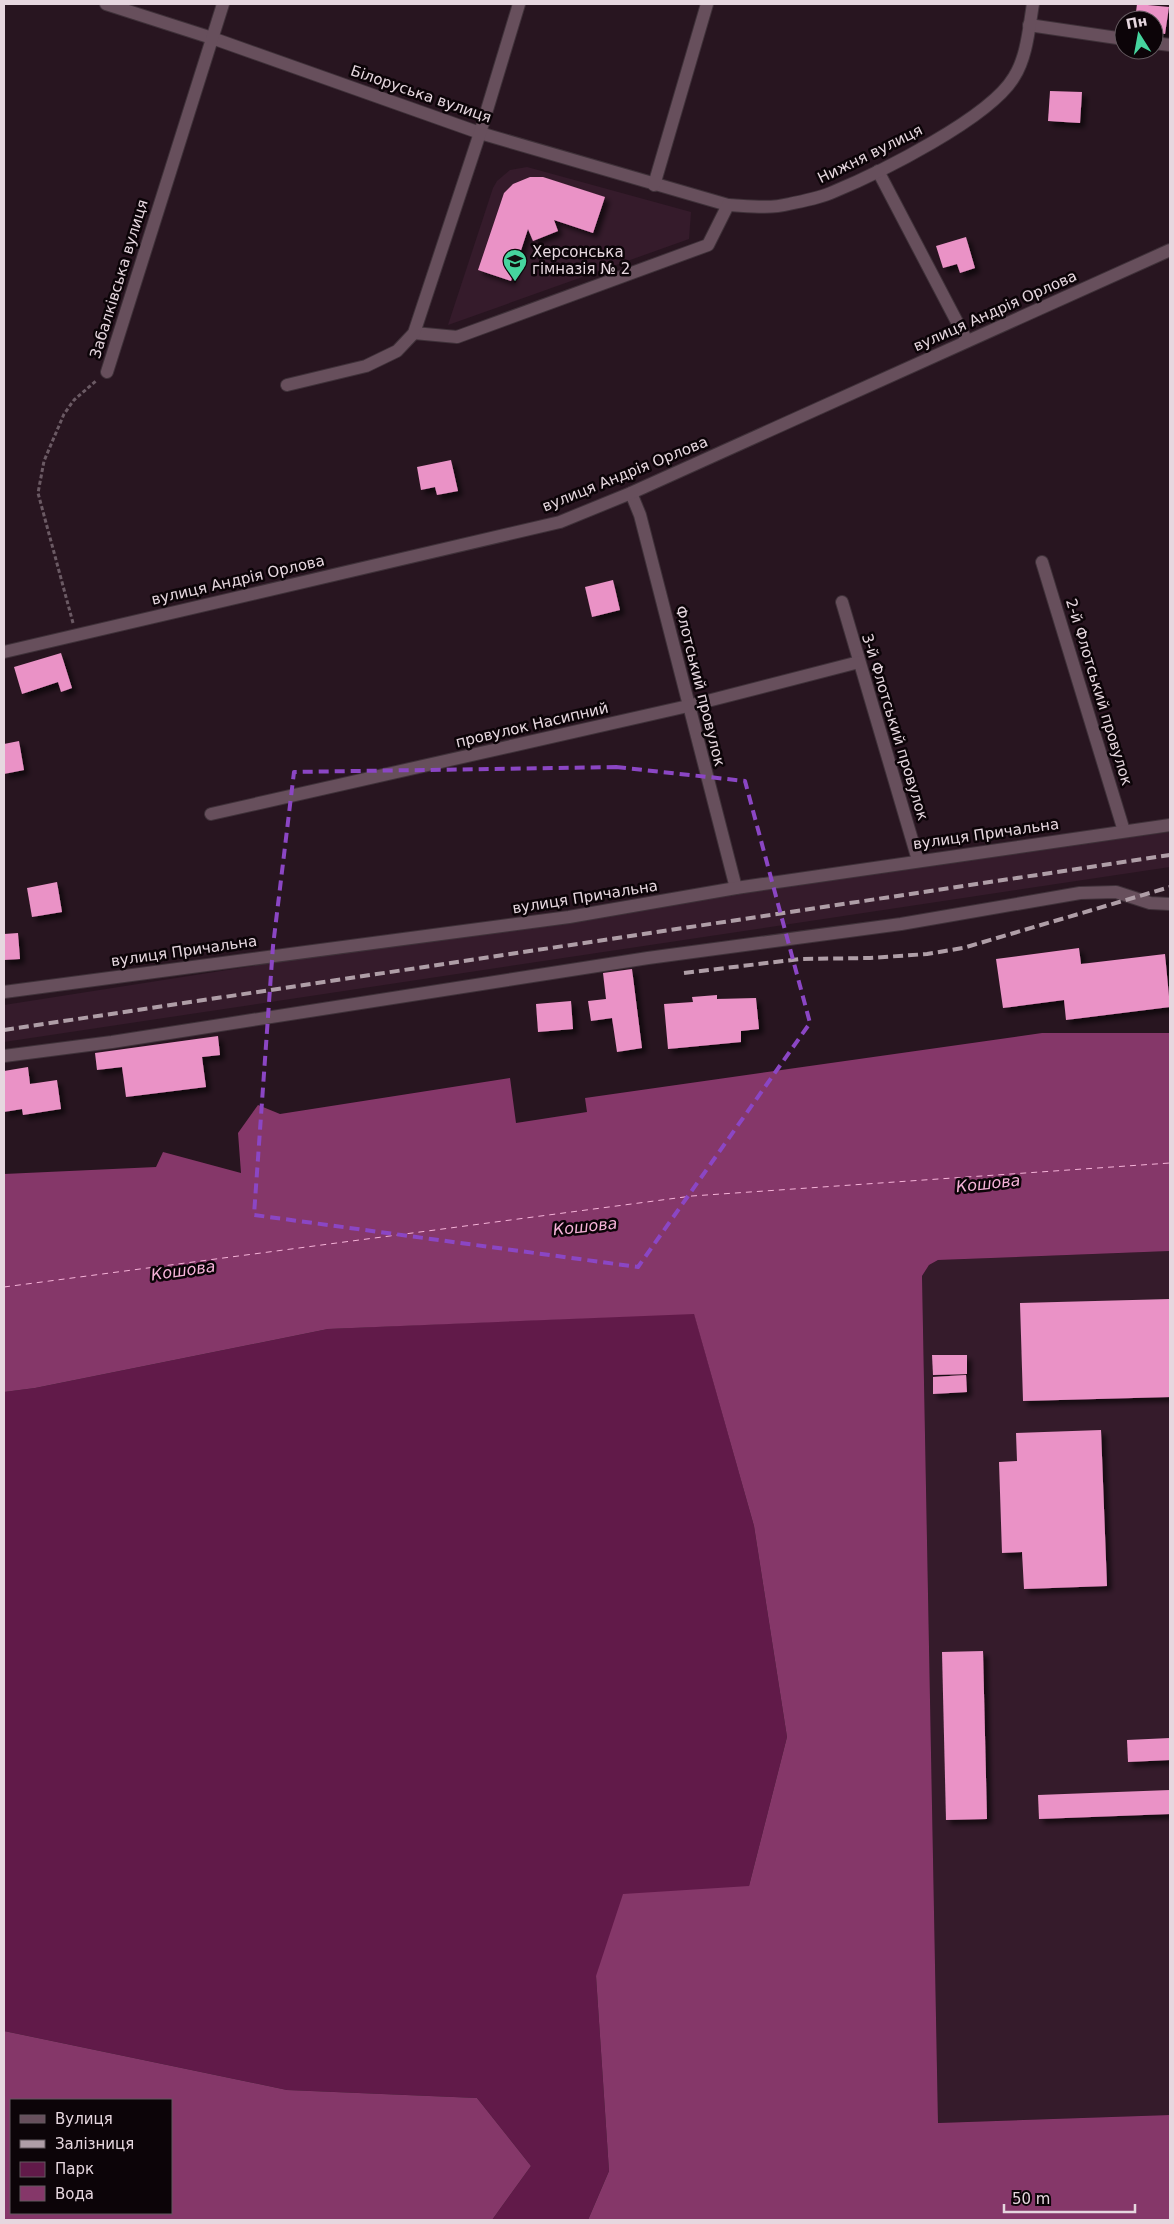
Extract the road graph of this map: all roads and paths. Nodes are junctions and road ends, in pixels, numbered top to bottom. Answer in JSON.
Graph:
{"nodes":[{"id":1,"x":106,"y":4,"type":"edge"},
{"id":2,"x":223,"y":4,"type":"edge"},
{"id":3,"x":519,"y":4,"type":"edge"},
{"id":4,"x":707,"y":4,"type":"edge"},
{"id":5,"x":1033,"y":4,"type":"edge"},
{"id":6,"x":1029,"y":25,"type":"junction"},
{"id":7,"x":212,"y":38,"type":"junction"},
{"id":8,"x":1114,"y":38,"type":"edge"},
{"id":9,"x":480,"y":132,"type":"junction"},
{"id":10,"x":878,"y":170,"type":"junction"},
{"id":11,"x":654,"y":185,"type":"junction"},
{"id":12,"x":728,"y":205,"type":"junction"},
{"id":13,"x":1170,"y":250,"type":"edge"},
{"id":14,"x":414,"y":333,"type":"junction"},
{"id":15,"x":967,"y":341,"type":"junction"},
{"id":16,"x":107,"y":372,"type":"joint"},
{"id":17,"x":287,"y":385,"type":"dead end"},
{"id":18,"x":631,"y":493,"type":"junction"},
{"id":19,"x":1042,"y":562,"type":"dead end"},
{"id":20,"x":842,"y":602,"type":"dead end"},
{"id":21,"x":77,"y":635,"type":"junction"},
{"id":22,"x":4,"y":652,"type":"edge"},
{"id":23,"x":859,"y":662,"type":"junction"},
{"id":24,"x":688,"y":706,"type":"junction"},
{"id":25,"x":211,"y":814,"type":"dead end"},
{"id":26,"x":1170,"y":825,"type":"edge"},
{"id":27,"x":1124,"y":831,"type":"junction"},
{"id":28,"x":918,"y":860,"type":"junction"},
{"id":29,"x":736,"y":888,"type":"junction"},
{"id":30,"x":1170,"y":904,"type":"edge"},
{"id":31,"x":4,"y":992,"type":"edge"},
{"id":32,"x":4,"y":1056,"type":"edge"}],
"edges":[{"from":1,"to":7,"type":"street","name":"Білоруська вулиця"},
{"from":2,"to":7,"type":"street","name":"Забалківська вулиця"},
{"from":3,"to":9,"type":"street"},
{"from":4,"to":11,"type":"street"},
{"from":5,"to":6,"type":"street","name":"Нижня вулиця"},
{"from":6,"to":8,"type":"street"},
{"from":6,"to":10,"type":"street","name":"Нижня вулиця"},
{"from":7,"to":9,"type":"street","name":"Білоруська вулиця"},
{"from":7,"to":16,"type":"street","name":"Забалківська вулиця"},
{"from":9,"to":11,"type":"street","name":"Білоруська вулиця"},
{"from":9,"to":14,"type":"street"},
{"from":10,"to":12,"type":"street","name":"Нижня вулиця"},
{"from":10,"to":15,"type":"street"},
{"from":11,"to":12,"type":"street","name":"Білоруська вулиця"},
{"from":12,"to":14,"type":"street"},
{"from":13,"to":15,"type":"street","name":"вулиця Андрія Орлова"},
{"from":14,"to":17,"type":"street"},
{"from":15,"to":18,"type":"street","name":"вулиця Андрія Орлова"},
{"from":16,"to":21,"type":"path","name":"Забалківська вулиця"},
{"from":18,"to":21,"type":"street","name":"вулиця Андрія Орлова"},
{"from":18,"to":24,"type":"street","name":"Флотський провулок"},
{"from":19,"to":27,"type":"street","name":"2-й Флотський провулок"},
{"from":20,"to":23,"type":"street","name":"3-й Флотський провулок"},
{"from":21,"to":22,"type":"street","name":"вулиця Андрія Орлова"},
{"from":23,"to":24,"type":"street","name":"провулок Насипний"},
{"from":23,"to":28,"type":"street","name":"3-й Флотський провулок"},
{"from":24,"to":25,"type":"street","name":"провулок Насипний"},
{"from":24,"to":29,"type":"street","name":"Флотський провулок"},
{"from":26,"to":27,"type":"street","name":"вулиця Причальна"},
{"from":27,"to":28,"type":"street","name":"вулиця Причальна"},
{"from":28,"to":29,"type":"street","name":"вулиця Причальна"},
{"from":29,"to":31,"type":"street","name":"вулиця Причальна"},
{"from":30,"to":32,"type":"street"}]}
